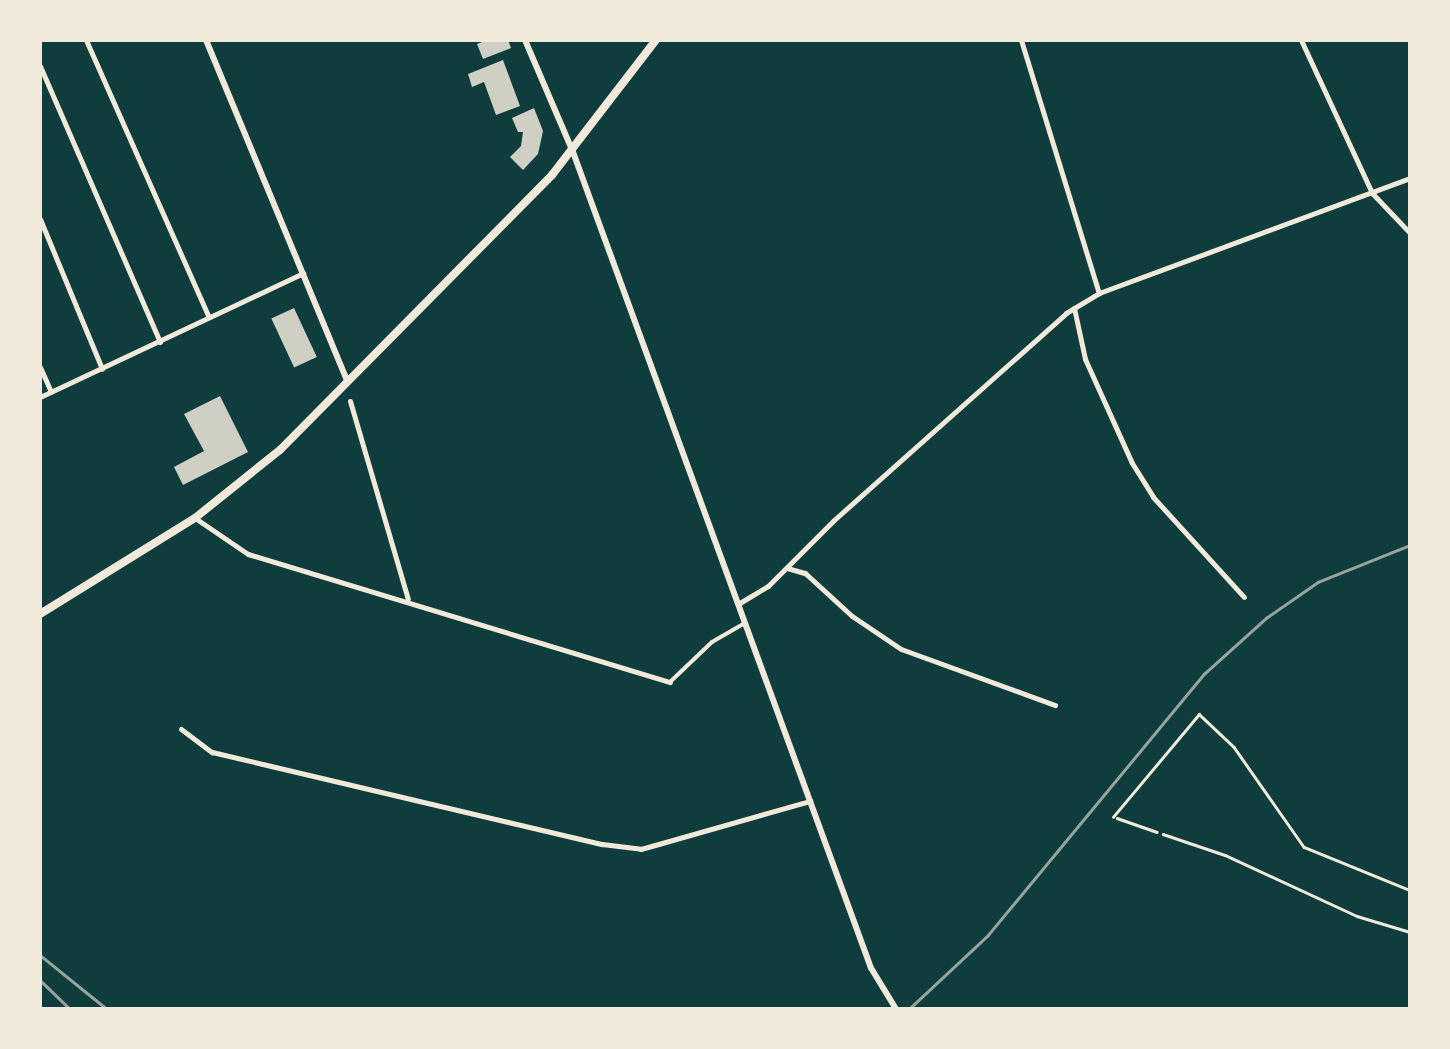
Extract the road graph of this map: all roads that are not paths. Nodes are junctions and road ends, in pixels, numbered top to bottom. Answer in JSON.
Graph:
{"nodes":[{"id":1,"x":86,"y":40,"type":"edge"},
{"id":2,"x":206,"y":40,"type":"edge"},
{"id":3,"x":525,"y":40,"type":"edge"},
{"id":4,"x":656,"y":40,"type":"edge"},
{"id":5,"x":1021,"y":40,"type":"edge"},
{"id":6,"x":1301,"y":40,"type":"edge"},
{"id":7,"x":40,"y":66,"type":"edge"},
{"id":8,"x":572,"y":152,"type":"junction"},
{"id":9,"x":1410,"y":178,"type":"edge"},
{"id":10,"x":1372,"y":193,"type":"junction"},
{"id":11,"x":40,"y":219,"type":"edge"},
{"id":12,"x":1410,"y":233,"type":"edge"},
{"id":13,"x":303,"y":273,"type":"junction"},
{"id":14,"x":1099,"y":293,"type":"junction"},
{"id":15,"x":1074,"y":308,"type":"junction"},
{"id":16,"x":208,"y":316,"type":"junction"},
{"id":17,"x":160,"y":342,"type":"junction"},
{"id":18,"x":40,"y":367,"type":"edge"},
{"id":19,"x":102,"y":369,"type":"junction"},
{"id":20,"x":348,"y":383,"type":"junction"},
{"id":21,"x":51,"y":393,"type":"junction"},
{"id":22,"x":40,"y":398,"type":"edge"},
{"id":23,"x":350,"y":401,"type":"dead end"},
{"id":24,"x":195,"y":518,"type":"junction"},
{"id":25,"x":786,"y":568,"type":"junction"},
{"id":26,"x":1244,"y":596,"type":"dead end"},
{"id":27,"x":408,"y":600,"type":"junction"},
{"id":28,"x":738,"y":604,"type":"junction"},
{"id":29,"x":40,"y":614,"type":"edge"},
{"id":30,"x":745,"y":623,"type":"junction"},
{"id":31,"x":670,"y":682,"type":"joint"},
{"id":32,"x":1055,"y":705,"type":"dead end"},
{"id":33,"x":181,"y":728,"type":"dead end"},
{"id":34,"x":810,"y":801,"type":"junction"},
{"id":35,"x":1113,"y":816,"type":"road end"},
{"id":36,"x":1163,"y":834,"type":"road end"},
{"id":37,"x":1410,"y":890,"type":"edge"},
{"id":38,"x":1410,"y":932,"type":"edge"},
{"id":39,"x":896,"y":1009,"type":"edge"}],
"edges":[{"from":1,"to":16,"type":"street"},
{"from":2,"to":13,"type":"street"},
{"from":3,"to":8,"type":"street"},
{"from":4,"to":8,"type":"main road"},
{"from":5,"to":14,"type":"street"},
{"from":6,"to":10,"type":"street"},
{"from":7,"to":17,"type":"street"},
{"from":8,"to":20,"type":"main road"},
{"from":8,"to":28,"type":"street"},
{"from":9,"to":10,"type":"street"},
{"from":10,"to":12,"type":"street"},
{"from":10,"to":14,"type":"street"},
{"from":11,"to":19,"type":"street"},
{"from":13,"to":16,"type":"street"},
{"from":13,"to":20,"type":"street"},
{"from":14,"to":15,"type":"street"},
{"from":15,"to":25,"type":"street"},
{"from":15,"to":26,"type":"street"},
{"from":16,"to":17,"type":"street"},
{"from":17,"to":19,"type":"street"},
{"from":18,"to":21,"type":"street"},
{"from":19,"to":21,"type":"street"},
{"from":20,"to":24,"type":"main road"},
{"from":21,"to":22,"type":"street"},
{"from":23,"to":27,"type":"street"},
{"from":24,"to":27,"type":"street"},
{"from":24,"to":29,"type":"main road"},
{"from":25,"to":28,"type":"street"},
{"from":25,"to":32,"type":"street"},
{"from":27,"to":31,"type":"street"},
{"from":28,"to":30,"type":"street"},
{"from":30,"to":31,"type":"street"},
{"from":30,"to":34,"type":"street"},
{"from":33,"to":34,"type":"street"},
{"from":34,"to":39,"type":"street"},
{"from":35,"to":37,"type":"lane"},
{"from":36,"to":38,"type":"lane"}]}
